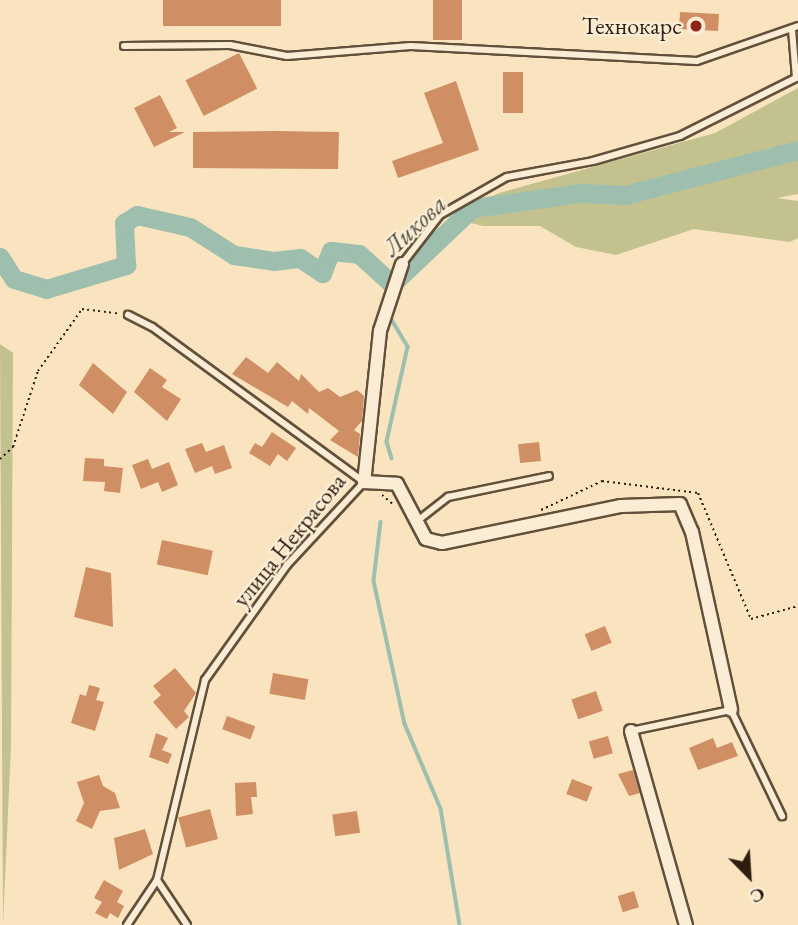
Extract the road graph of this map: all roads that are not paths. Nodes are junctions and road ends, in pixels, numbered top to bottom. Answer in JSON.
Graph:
{"nodes":[{"id":1,"x":795,"y":27,"type":"edge"},
{"id":2,"x":124,"y":46,"type":"dead end"},
{"id":3,"x":402,"y":264,"type":"joint"},
{"id":4,"x":128,"y":316,"type":"road end"},
{"id":5,"x":549,"y":476,"type":"dead end"},
{"id":6,"x":365,"y":482,"type":"junction"},
{"id":7,"x":416,"y":522,"type":"junction"},
{"id":8,"x":731,"y":710,"type":"junction"},
{"id":9,"x":631,"y":731,"type":"joint"},
{"id":10,"x":782,"y":816,"type":"dead end"},
{"id":11,"x":157,"y":880,"type":"junction"},
{"id":12,"x":127,"y":925,"type":"edge"},
{"id":13,"x":187,"y":925,"type":"edge"},
{"id":14,"x":686,"y":925,"type":"edge"}],
"edges":[{"from":1,"to":2,"type":"lane"},
{"from":1,"to":3,"type":"lane"},
{"from":3,"to":6,"type":"street"},
{"from":4,"to":6,"type":"lane","name":"улица Некрасова"},
{"from":5,"to":7,"type":"lane"},
{"from":6,"to":7,"type":"street"},
{"from":6,"to":11,"type":"lane","name":"улица Некрасова"},
{"from":7,"to":8,"type":"street"},
{"from":8,"to":9,"type":"lane"},
{"from":8,"to":10,"type":"lane"},
{"from":9,"to":14,"type":"street"},
{"from":11,"to":12,"type":"lane","name":"улица Некрасова"},
{"from":11,"to":13,"type":"lane"}]}
